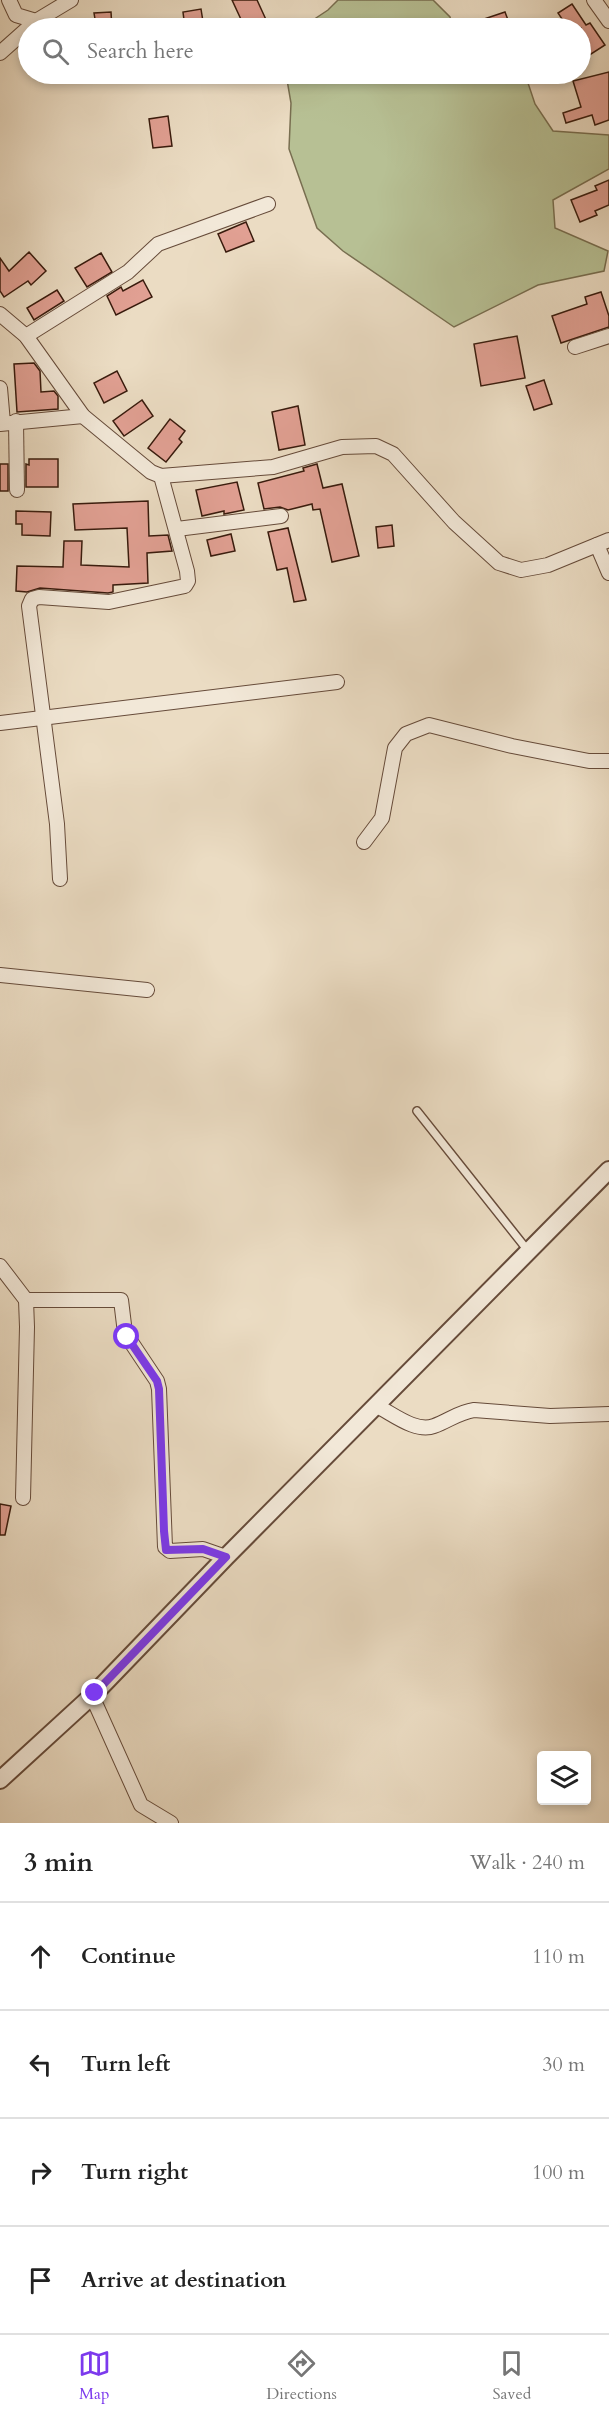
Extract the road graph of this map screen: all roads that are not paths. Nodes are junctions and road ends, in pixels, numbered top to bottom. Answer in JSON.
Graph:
{"nodes":[{"id":1,"x":9,"y":0,"type":"edge"},
{"id":2,"x":71,"y":0,"type":"edge"},
{"id":3,"x":594,"y":0,"type":"edge"},
{"id":4,"x":26,"y":18,"type":"edge"},
{"id":5,"x":41,"y":18,"type":"edge"},
{"id":6,"x":609,"y":21,"type":"edge"},
{"id":7,"x":18,"y":37,"type":"edge"},
{"id":8,"x":0,"y":53,"type":"edge"},
{"id":9,"x":268,"y":204,"type":"dead end"},
{"id":10,"x":0,"y":314,"type":"edge"},
{"id":11,"x":26,"y":336,"type":"junction"},
{"id":12,"x":609,"y":336,"type":"edge"},
{"id":13,"x":575,"y":347,"type":"dead end"},
{"id":14,"x":0,"y":388,"type":"edge"},
{"id":15,"x":83,"y":416,"type":"junction"},
{"id":16,"x":6,"y":423,"type":"edge"},
{"id":17,"x":161,"y":476,"type":"junction"},
{"id":18,"x":16,"y":490,"type":"dead end"},
{"id":19,"x":281,"y":516,"type":"dead end"},
{"id":20,"x":177,"y":529,"type":"junction"},
{"id":21,"x":603,"y":542,"type":"edge"},
{"id":22,"x":609,"y":573,"type":"edge"},
{"id":23,"x":337,"y":682,"type":"dead end"},
{"id":24,"x":44,"y":716,"type":"junction"},
{"id":25,"x":0,"y":723,"type":"edge"},
{"id":26,"x":609,"y":761,"type":"edge"},
{"id":27,"x":364,"y":843,"type":"dead end"},
{"id":28,"x":60,"y":879,"type":"dead end"},
{"id":29,"x":0,"y":975,"type":"edge"},
{"id":30,"x":147,"y":990,"type":"dead end"},
{"id":31,"x":417,"y":1111,"type":"dead end"},
{"id":32,"x":609,"y":1170,"type":"edge"},
{"id":33,"x":529,"y":1252,"type":"junction"},
{"id":34,"x":0,"y":1266,"type":"edge"},
{"id":35,"x":26,"y":1300,"type":"junction"},
{"id":36,"x":377,"y":1406,"type":"junction"},
{"id":37,"x":609,"y":1414,"type":"edge"},
{"id":38,"x":23,"y":1498,"type":"dead end"},
{"id":39,"x":226,"y":1557,"type":"junction"},
{"id":40,"x":92,"y":1696,"type":"junction"},
{"id":41,"x":0,"y":1779,"type":"edge"},
{"id":42,"x":164,"y":1821,"type":"edge"}],
"edges":[{"from":1,"to":4,"type":"street"},
{"from":2,"to":5,"type":"street"},
{"from":3,"to":6,"type":"street"},
{"from":7,"to":8,"type":"street"},
{"from":9,"to":11,"type":"street"},
{"from":10,"to":11,"type":"street"},
{"from":11,"to":15,"type":"street"},
{"from":12,"to":13,"type":"street"},
{"from":14,"to":16,"type":"street"},
{"from":15,"to":16,"type":"street"},
{"from":15,"to":17,"type":"street"},
{"from":16,"to":18,"type":"street"},
{"from":17,"to":20,"type":"street"},
{"from":17,"to":21,"type":"street"},
{"from":19,"to":20,"type":"street"},
{"from":20,"to":24,"type":"street"},
{"from":21,"to":22,"type":"street"},
{"from":23,"to":24,"type":"street"},
{"from":24,"to":25,"type":"street"},
{"from":24,"to":28,"type":"street"},
{"from":26,"to":27,"type":"street"},
{"from":29,"to":30,"type":"street"},
{"from":31,"to":33,"type":"lane"},
{"from":32,"to":33,"type":"street"},
{"from":33,"to":36,"type":"street"},
{"from":34,"to":35,"type":"street"},
{"from":35,"to":38,"type":"street"},
{"from":35,"to":39,"type":"street"},
{"from":36,"to":37,"type":"street"},
{"from":36,"to":39,"type":"street"},
{"from":39,"to":40,"type":"street"},
{"from":40,"to":41,"type":"street"},
{"from":40,"to":42,"type":"street"}]}
